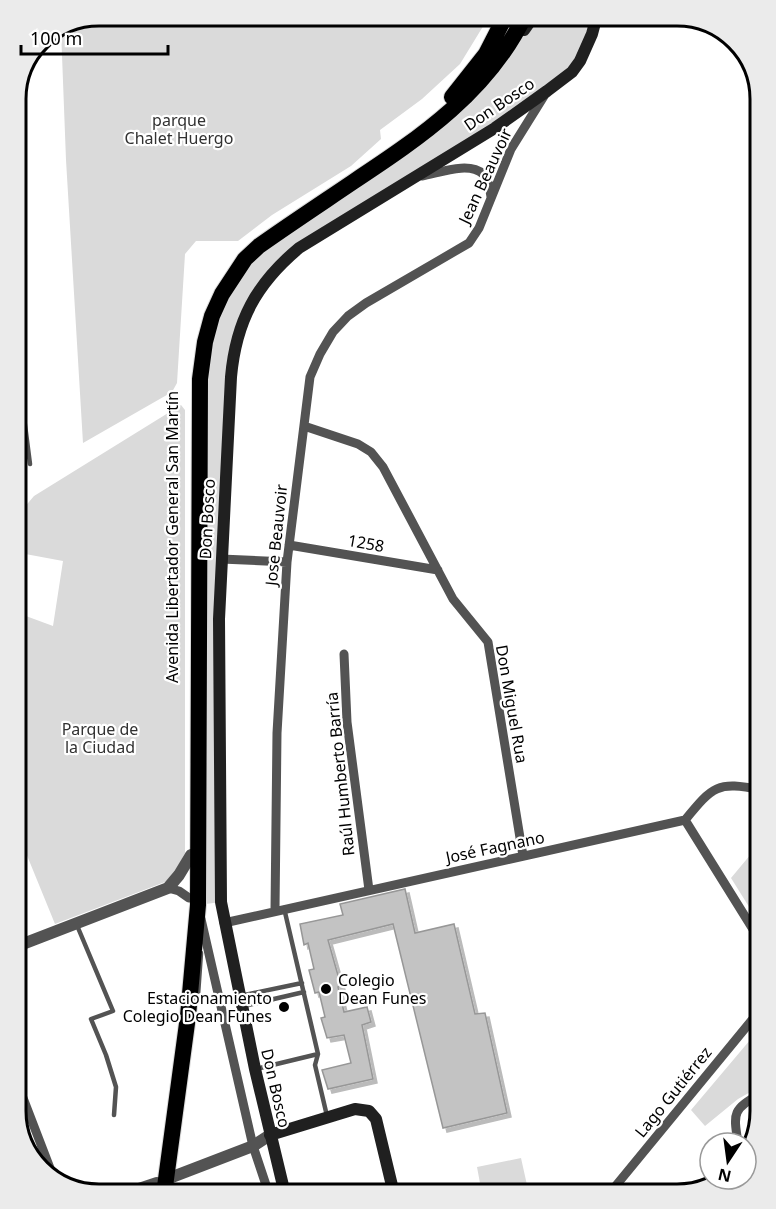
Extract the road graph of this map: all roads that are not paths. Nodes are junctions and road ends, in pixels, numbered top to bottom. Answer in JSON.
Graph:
{"nodes":[{"id":1,"x":500,"y":26,"type":"edge"},
{"id":2,"x":518,"y":26,"type":"edge"},
{"id":3,"x":527,"y":26,"type":"edge"},
{"id":4,"x":594,"y":26,"type":"edge"},
{"id":5,"x":496,"y":64,"type":"junction"},
{"id":6,"x":548,"y":91,"type":"junction"},
{"id":7,"x":413,"y":177,"type":"junction"},
{"id":8,"x":492,"y":197,"type":"junction"},
{"id":9,"x":469,"y":243,"type":"joint"},
{"id":10,"x":304,"y":426,"type":"junction"},
{"id":11,"x":26,"y":433,"type":"edge"},
{"id":12,"x":30,"y":464,"type":"dead end"},
{"id":13,"x":289,"y":545,"type":"junction"},
{"id":14,"x":221,"y":559,"type":"junction"},
{"id":15,"x":287,"y":562,"type":"junction"},
{"id":16,"x":438,"y":570,"type":"junction"},
{"id":17,"x":344,"y":654,"type":"dead end"},
{"id":18,"x":750,"y":788,"type":"edge"},
{"id":19,"x":685,"y":820,"type":"junction"},
{"id":20,"x":191,"y":855,"type":"junction"},
{"id":21,"x":522,"y":856,"type":"junction"},
{"id":22,"x":168,"y":888,"type":"junction"},
{"id":23,"x":369,"y":890,"type":"junction"},
{"id":24,"x":193,"y":902,"type":"junction"},
{"id":25,"x":280,"y":909,"type":"junction"},
{"id":26,"x":76,"y":923,"type":"junction"},
{"id":27,"x":224,"y":923,"type":"junction"},
{"id":28,"x":750,"y":924,"type":"edge"},
{"id":29,"x":26,"y":943,"type":"edge"},
{"id":30,"x":302,"y":983,"type":"junction"},
{"id":31,"x":304,"y":992,"type":"junction"},
{"id":32,"x":240,"y":1001,"type":"junction"},
{"id":33,"x":750,"y":1022,"type":"edge"},
{"id":34,"x":318,"y":1054,"type":"junction"},
{"id":35,"x":255,"y":1069,"type":"junction"},
{"id":36,"x":750,"y":1100,"type":"edge"},
{"id":37,"x":26,"y":1106,"type":"edge"},
{"id":38,"x":114,"y":1115,"type":"dead end"},
{"id":39,"x":327,"y":1116,"type":"junction"},
{"id":40,"x":736,"y":1131,"type":"edge"},
{"id":41,"x":270,"y":1135,"type":"junction"},
{"id":42,"x":253,"y":1146,"type":"junction"},
{"id":43,"x":49,"y":1165,"type":"edge"},
{"id":44,"x":165,"y":1183,"type":"edge"},
{"id":45,"x":166,"y":1183,"type":"edge"},
{"id":46,"x":173,"y":1183,"type":"edge"},
{"id":47,"x":265,"y":1183,"type":"edge"},
{"id":48,"x":282,"y":1183,"type":"edge"},
{"id":49,"x":391,"y":1184,"type":"edge"},
{"id":50,"x":617,"y":1184,"type":"edge"}],
"edges":[{"from":1,"to":20,"type":"highway","name":"Avenida Libertador General San Martín"},
{"from":2,"to":5,"type":"highway","name":"Avenida Libertador General San Martín"},
{"from":3,"to":5,"type":"main road"},
{"from":4,"to":6,"type":"main road","name":"Don Bosco"},
{"from":5,"to":24,"type":"highway","name":"Avenida Libertador General San Martín"},
{"from":6,"to":7,"type":"main road","name":"Don Bosco"},
{"from":6,"to":8,"type":"street","name":"Jean Beauvoir"},
{"from":7,"to":8,"type":"street"},
{"from":7,"to":14,"type":"main road","name":"Don Bosco"},
{"from":8,"to":9,"type":"street","name":"Jean Beauvoir"},
{"from":9,"to":10,"type":"street","name":"Jose Beauvoir"},
{"from":10,"to":13,"type":"street","name":"Jose Beauvoir"},
{"from":10,"to":16,"type":"street","name":"Don Miguel Rua"},
{"from":11,"to":12,"type":"lane"},
{"from":13,"to":15,"type":"street","name":"Jose Beauvoir"},
{"from":13,"to":16,"type":"street","name":"1258"},
{"from":14,"to":15,"type":"street"},
{"from":14,"to":27,"type":"main road","name":"Don Bosco"},
{"from":15,"to":25,"type":"street","name":"Jose Beauvoir"},
{"from":16,"to":21,"type":"street","name":"Don Miguel Rua"},
{"from":17,"to":23,"type":"street","name":"Raúl Humberto Barría"},
{"from":18,"to":19,"type":"street"},
{"from":19,"to":21,"type":"street","name":"José Fagnano"},
{"from":19,"to":28,"type":"street"},
{"from":20,"to":22,"type":"street"},
{"from":20,"to":24,"type":"highway","name":"Avenida Libertador General San Martín"},
{"from":21,"to":23,"type":"street","name":"José Fagnano"},
{"from":22,"to":24,"type":"street"},
{"from":22,"to":26,"type":"street"},
{"from":23,"to":25,"type":"street","name":"José Fagnano"},
{"from":24,"to":42,"type":"street"},
{"from":24,"to":44,"type":"highway","name":"Avenida Libertador General San Martín"},
{"from":24,"to":45,"type":"highway","name":"Avenida Libertador General San Martín"},
{"from":25,"to":27,"type":"street","name":"José Fagnano"},
{"from":25,"to":30,"type":"lane"},
{"from":26,"to":29,"type":"street"},
{"from":26,"to":38,"type":"lane"},
{"from":27,"to":32,"type":"main road","name":"Don Bosco"},
{"from":30,"to":31,"type":"lane"},
{"from":30,"to":32,"type":"lane"},
{"from":31,"to":32,"type":"lane"},
{"from":31,"to":34,"type":"lane"},
{"from":32,"to":35,"type":"main road","name":"Don Bosco"},
{"from":33,"to":50,"type":"street","name":"Lago Gutiérrez"},
{"from":34,"to":35,"type":"lane"},
{"from":34,"to":39,"type":"lane"},
{"from":35,"to":41,"type":"main road","name":"Don Bosco"},
{"from":36,"to":40,"type":"street"},
{"from":37,"to":43,"type":"street"},
{"from":39,"to":41,"type":"main road"},
{"from":39,"to":49,"type":"main road"},
{"from":41,"to":42,"type":"street"},
{"from":41,"to":48,"type":"main road","name":"Don Bosco"},
{"from":42,"to":46,"type":"street"},
{"from":42,"to":47,"type":"street"}]}
